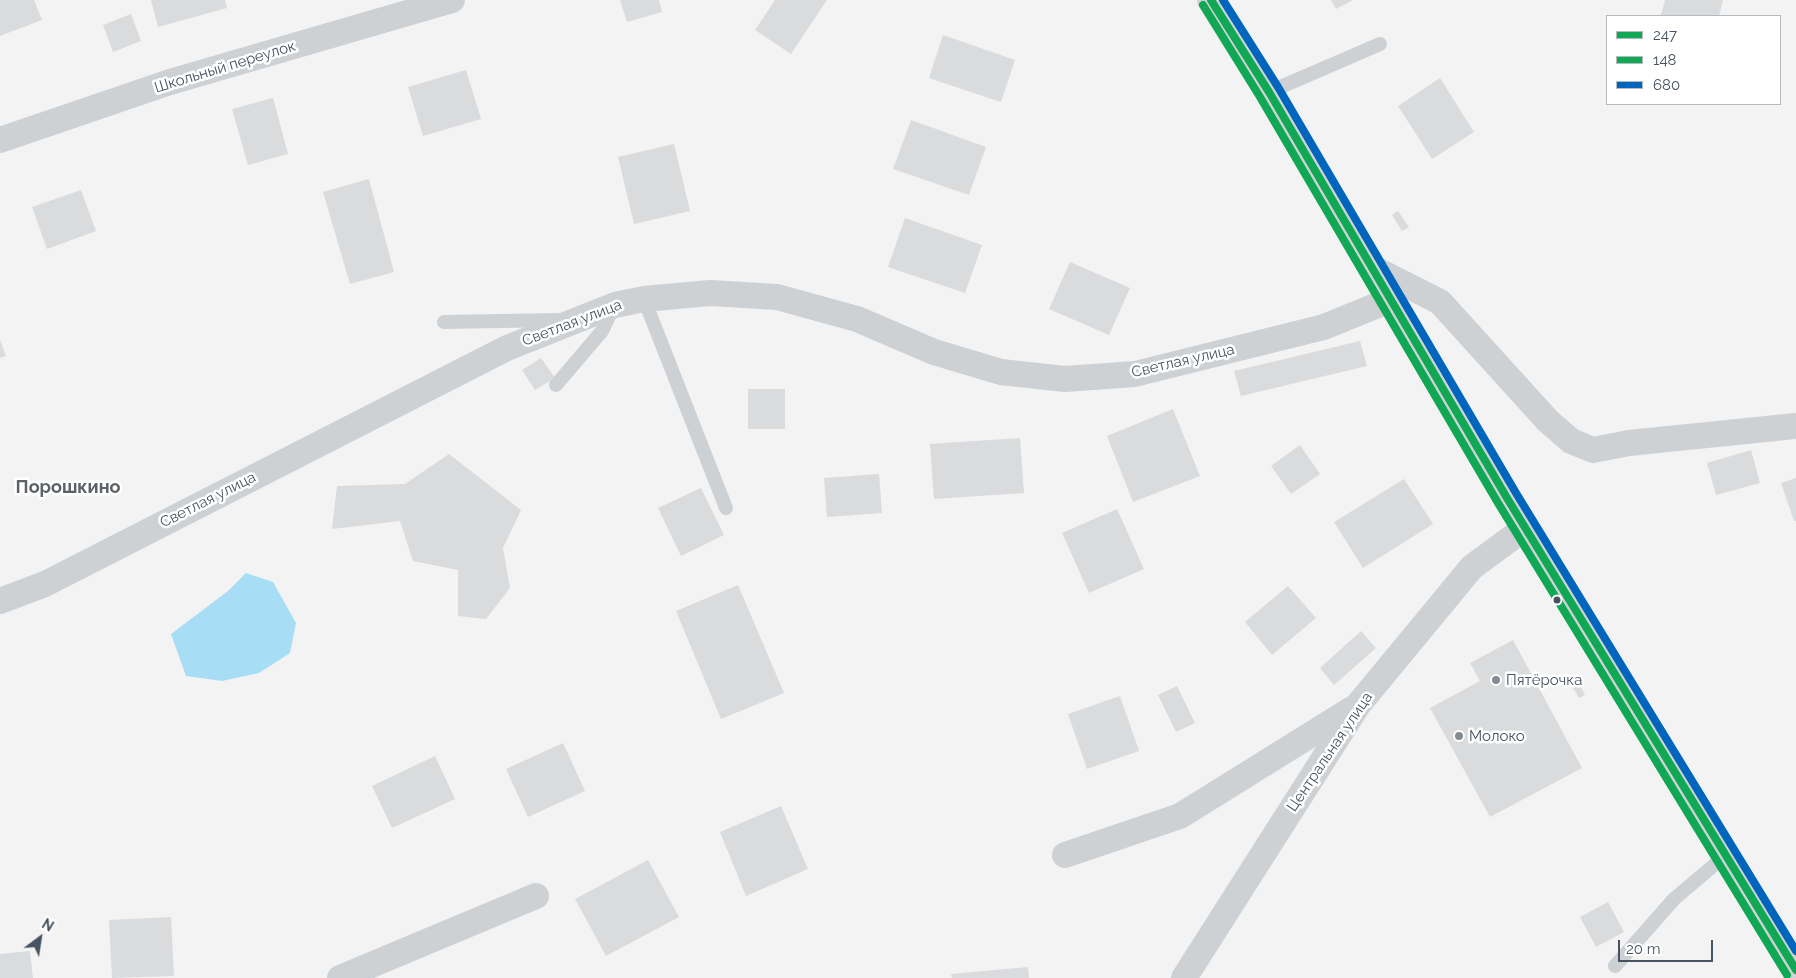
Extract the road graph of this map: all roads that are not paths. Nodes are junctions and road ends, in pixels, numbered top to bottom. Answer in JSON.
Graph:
{"nodes":[{"id":1,"x":452,"y":0,"type":"edge"},
{"id":2,"x":1211,"y":0,"type":"edge"},
{"id":3,"x":1380,"y":44,"type":"dead end"},
{"id":4,"x":1269,"y":92,"type":"junction"},
{"id":5,"x":0,"y":140,"type":"edge"},
{"id":6,"x":1373,"y":268,"type":"junction"},
{"id":7,"x":644,"y":299,"type":"junction"},
{"id":8,"x":1390,"y":300,"type":"junction"},
{"id":9,"x":615,"y":305,"type":"junction"},
{"id":10,"x":578,"y":320,"type":"junction"},
{"id":11,"x":444,"y":322,"type":"dead end"},
{"id":12,"x":556,"y":385,"type":"dead end"},
{"id":13,"x":1796,"y":426,"type":"edge"},
{"id":14,"x":726,"y":508,"type":"dead end"},
{"id":15,"x":1525,"y":528,"type":"junction"},
{"id":16,"x":0,"y":601,"type":"edge"},
{"id":17,"x":1358,"y":705,"type":"junction"},
{"id":18,"x":1065,"y":855,"type":"dead end"},
{"id":19,"x":1726,"y":855,"type":"junction"},
{"id":20,"x":536,"y":896,"type":"dead end"},
{"id":21,"x":1615,"y":966,"type":"dead end"},
{"id":22,"x":1796,"y":970,"type":"edge"},
{"id":23,"x":340,"y":978,"type":"edge"},
{"id":24,"x":1184,"y":978,"type":"edge"}],
"edges":[{"from":1,"to":5,"type":"street","name":"Школьный переулок"},
{"from":2,"to":4,"type":"main road"},
{"from":3,"to":4,"type":"lane"},
{"from":4,"to":6,"type":"main road"},
{"from":6,"to":8,"type":"main road"},
{"from":6,"to":13,"type":"street"},
{"from":7,"to":8,"type":"street","name":"Светлая улица"},
{"from":7,"to":9,"type":"street","name":"Светлая улица"},
{"from":7,"to":14,"type":"lane"},
{"from":8,"to":15,"type":"main road"},
{"from":9,"to":10,"type":"street","name":"Светлая улица"},
{"from":9,"to":12,"type":"lane"},
{"from":10,"to":11,"type":"lane"},
{"from":10,"to":16,"type":"street","name":"Светлая улица"},
{"from":15,"to":17,"type":"street","name":"Центральная улица"},
{"from":15,"to":19,"type":"main road"},
{"from":17,"to":18,"type":"street"},
{"from":17,"to":24,"type":"street","name":"Центральная улица"},
{"from":19,"to":21,"type":"lane"},
{"from":19,"to":22,"type":"main road"},
{"from":20,"to":23,"type":"street"}]}
